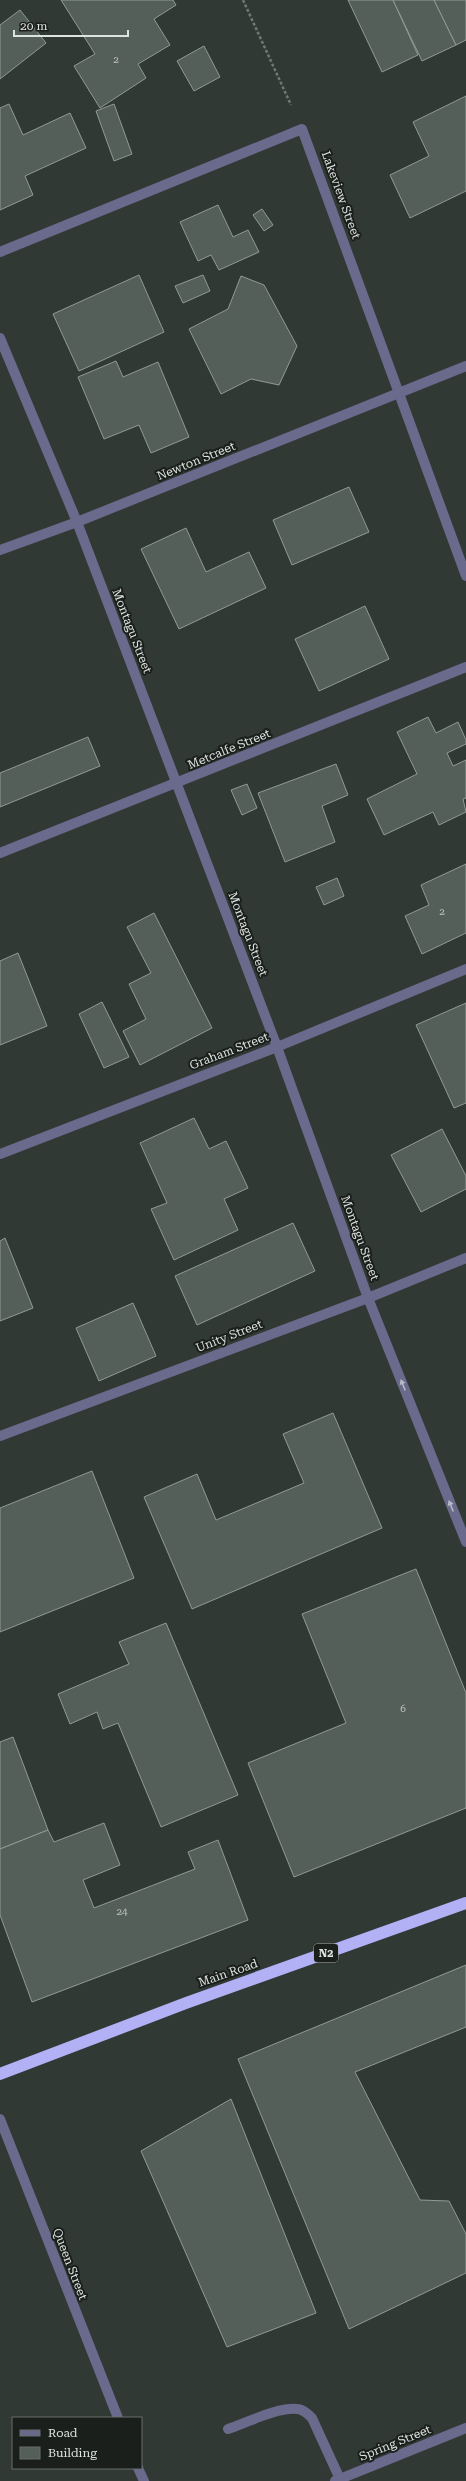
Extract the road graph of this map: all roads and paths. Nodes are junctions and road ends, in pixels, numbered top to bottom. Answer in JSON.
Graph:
{"nodes":[{"id":1,"x":243,"y":0,"type":"edge"},
{"id":2,"x":302,"y":130,"type":"junction"},
{"id":3,"x":0,"y":252,"type":"edge"},
{"id":4,"x":0,"y":338,"type":"edge"},
{"id":5,"x":466,"y":366,"type":"edge"},
{"id":6,"x":400,"y":394,"type":"junction"},
{"id":7,"x":77,"y":522,"type":"junction"},
{"id":8,"x":0,"y":550,"type":"edge"},
{"id":9,"x":466,"y":576,"type":"edge"},
{"id":10,"x":466,"y":667,"type":"edge"},
{"id":11,"x":177,"y":784,"type":"junction"},
{"id":12,"x":0,"y":853,"type":"edge"},
{"id":13,"x":466,"y":969,"type":"edge"},
{"id":14,"x":277,"y":1047,"type":"junction"},
{"id":15,"x":0,"y":1154,"type":"edge"},
{"id":16,"x":466,"y":1258,"type":"edge"},
{"id":17,"x":368,"y":1298,"type":"junction"},
{"id":18,"x":0,"y":1436,"type":"edge"},
{"id":19,"x":466,"y":1542,"type":"edge"},
{"id":20,"x":466,"y":1903,"type":"edge"},
{"id":21,"x":0,"y":2074,"type":"edge"},
{"id":22,"x":0,"y":2119,"type":"edge"},
{"id":23,"x":118,"y":2417,"type":"edge"},
{"id":24,"x":466,"y":2428,"type":"edge"},
{"id":25,"x":228,"y":2429,"type":"dead end"},
{"id":26,"x":138,"y":2469,"type":"edge"},
{"id":27,"x":337,"y":2480,"type":"edge"},
{"id":28,"x":144,"y":2481,"type":"edge"}],
"edges":[{"from":1,"to":2,"type":"path"},
{"from":2,"to":3,"type":"street"},
{"from":2,"to":6,"type":"street","name":"Lakeview Street"},
{"from":4,"to":7,"type":"street","name":"Montagu Street"},
{"from":5,"to":6,"type":"street","name":"Newton Street"},
{"from":6,"to":7,"type":"street","name":"Newton Street"},
{"from":6,"to":9,"type":"street","name":"Lakeview Street"},
{"from":7,"to":8,"type":"street","name":"Newton Street"},
{"from":7,"to":11,"type":"street","name":"Montagu Street"},
{"from":10,"to":11,"type":"street","name":"Metcalfe Street"},
{"from":11,"to":12,"type":"street","name":"Metcalfe Street"},
{"from":11,"to":14,"type":"street","name":"Montagu Street"},
{"from":13,"to":14,"type":"street","name":"Graham Street"},
{"from":14,"to":15,"type":"street","name":"Graham Street"},
{"from":14,"to":17,"type":"street","name":"Montagu Street"},
{"from":16,"to":17,"type":"street","name":"Unity Street"},
{"from":17,"to":18,"type":"street","name":"Unity Street"},
{"from":19,"to":17,"type":"street","name":"Montagu Street","one_way":true},
{"from":20,"to":21,"type":"highway","name":"Main Road","number":"N2"},
{"from":22,"to":23,"type":"street","name":"Queen Street"},
{"from":24,"to":27,"type":"street","name":"Spring Street"},
{"from":25,"to":27,"type":"street"},
{"from":26,"to":28,"type":"street"}]}
